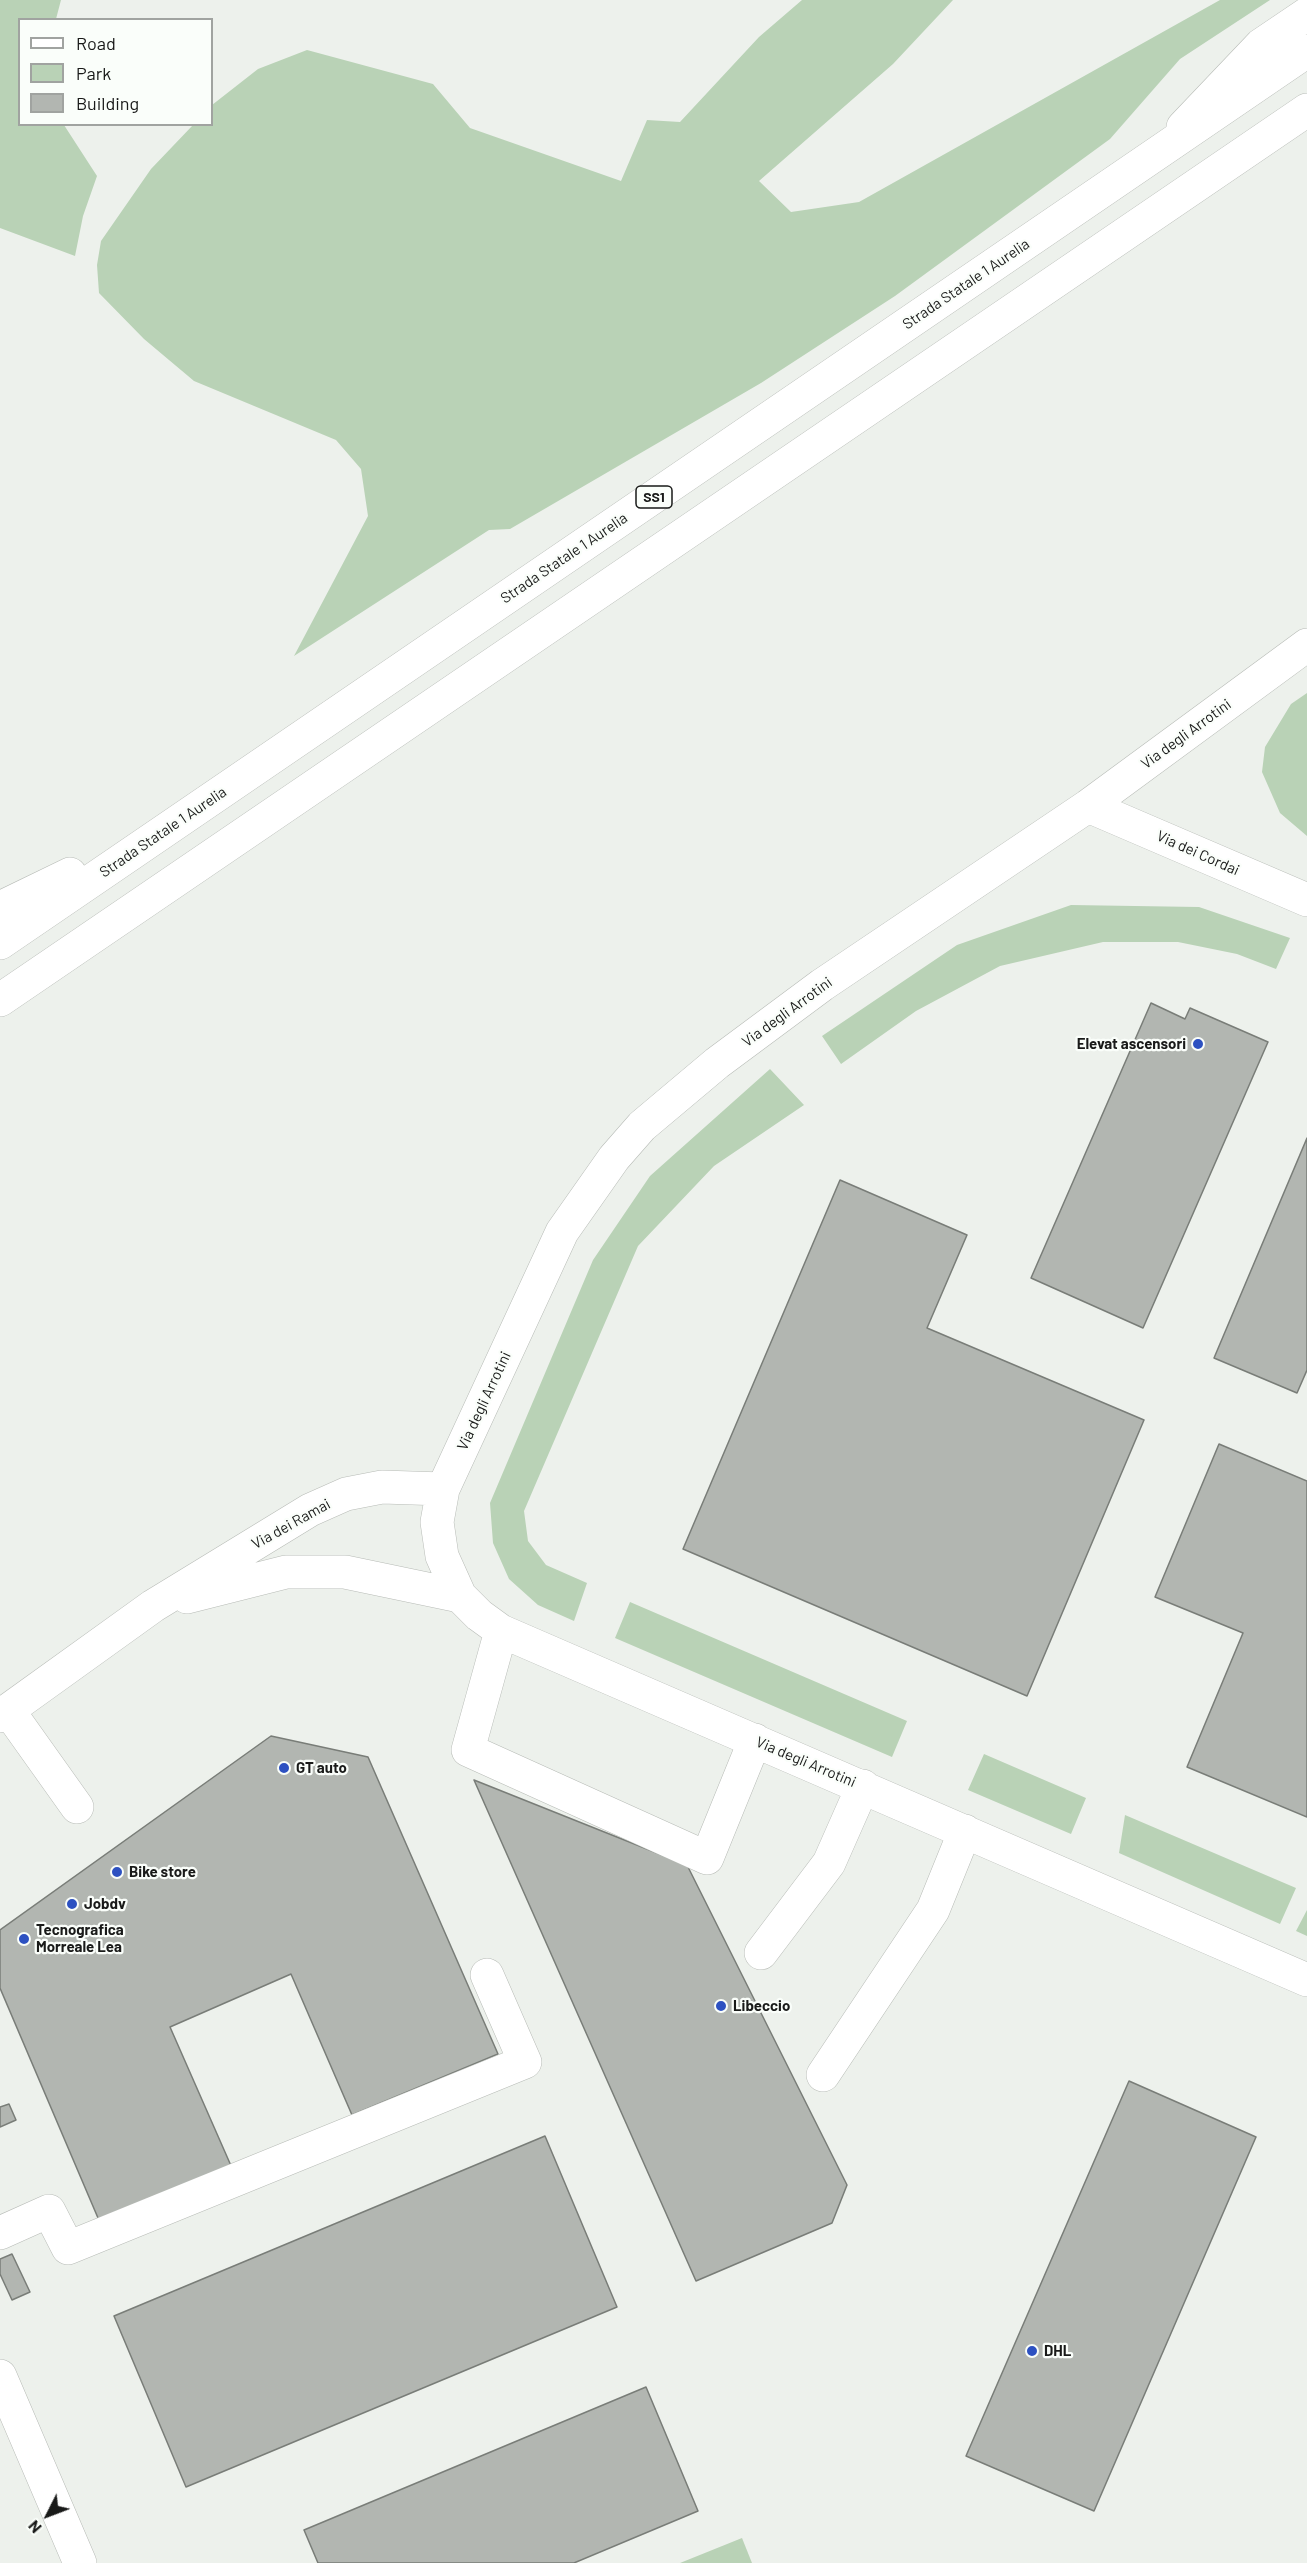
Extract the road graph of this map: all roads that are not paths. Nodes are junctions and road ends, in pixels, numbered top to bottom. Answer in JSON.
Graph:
{"nodes":[{"id":1,"x":1307,"y":14,"type":"edge"},
{"id":2,"x":1307,"y":51,"type":"edge"},
{"id":3,"x":1307,"y":110,"type":"edge"},
{"id":4,"x":1157,"y":154,"type":"junction"},
{"id":5,"x":1307,"y":645,"type":"edge"},
{"id":6,"x":1088,"y":806,"type":"junction"},
{"id":7,"x":181,"y":819,"type":"junction"},
{"id":8,"x":1307,"y":900,"type":"edge"},
{"id":9,"x":0,"y":908,"type":"edge"},
{"id":10,"x":0,"y":943,"type":"edge"},
{"id":11,"x":0,"y":1000,"type":"edge"},
{"id":12,"x":443,"y":1489,"type":"junction"},
{"id":13,"x":460,"y":1596,"type":"junction"},
{"id":14,"x":153,"y":1606,"type":"junction"},
{"id":15,"x":501,"y":1631,"type":"junction"},
{"id":16,"x":4,"y":1713,"type":"edge"},
{"id":17,"x":755,"y":1740,"type":"junction"},
{"id":18,"x":863,"y":1786,"type":"junction"},
{"id":19,"x":77,"y":1808,"type":"dead end"},
{"id":20,"x":965,"y":1831,"type":"junction"},
{"id":21,"x":760,"y":1953,"type":"dead end"},
{"id":22,"x":487,"y":1975,"type":"dead end"},
{"id":23,"x":1307,"y":1980,"type":"edge"},
{"id":24,"x":823,"y":2075,"type":"dead end"},
{"id":25,"x":0,"y":2234,"type":"edge"},
{"id":26,"x":0,"y":2376,"type":"edge"},
{"id":27,"x":80,"y":2563,"type":"edge"}],
"edges":[{"from":1,"to":4,"type":"main road"},
{"from":2,"to":4,"type":"main road","name":"Strada Statale 1 Aurelia","number":"SS1"},
{"from":3,"to":11,"type":"main road"},
{"from":4,"to":7,"type":"main road","name":"Strada Statale 1 Aurelia","number":"SS1"},
{"from":5,"to":6,"type":"main road","name":"Via degli Arrotini"},
{"from":6,"to":8,"type":"main road","name":"Via dei Cordai"},
{"from":6,"to":12,"type":"main road","name":"Via degli Arrotini"},
{"from":7,"to":9,"type":"main road"},
{"from":7,"to":10,"type":"main road","name":"Strada Statale 1 Aurelia","number":"SS1"},
{"from":12,"to":13,"type":"main road","name":"Via degli Arrotini"},
{"from":12,"to":14,"type":"main road","name":"Via dei Ramai"},
{"from":13,"to":14,"type":"main road","name":"Via dei Ramai"},
{"from":13,"to":15,"type":"main road","name":"Via degli Arrotini"},
{"from":14,"to":16,"type":"main road","name":"Via dei Ramai"},
{"from":15,"to":17,"type":"main road","name":"Via degli Arrotini"},
{"from":15,"to":17,"type":"main road"},
{"from":16,"to":19,"type":"main road"},
{"from":17,"to":18,"type":"main road","name":"Via degli Arrotini"},
{"from":18,"to":20,"type":"main road","name":"Via degli Arrotini"},
{"from":18,"to":21,"type":"main road"},
{"from":20,"to":23,"type":"main road","name":"Via degli Arrotini"},
{"from":20,"to":24,"type":"main road"},
{"from":22,"to":25,"type":"main road"},
{"from":26,"to":27,"type":"main road"}]}
